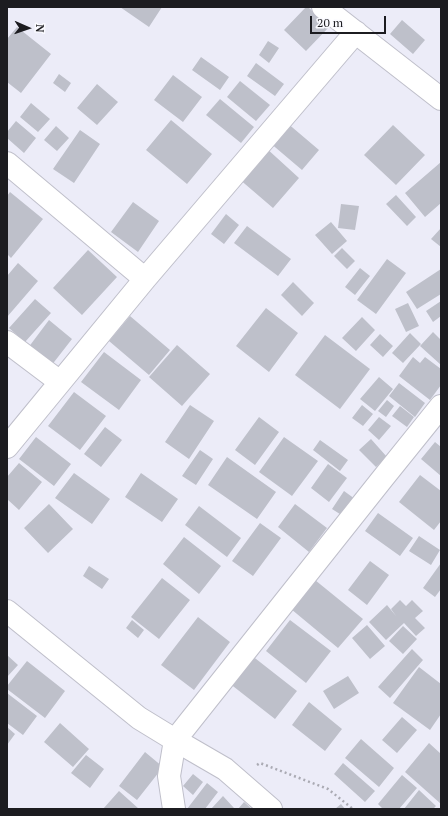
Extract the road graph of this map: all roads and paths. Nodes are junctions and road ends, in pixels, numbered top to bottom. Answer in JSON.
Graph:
{"nodes":[{"id":1,"x":323,"y":7,"type":"edge"},
{"id":2,"x":356,"y":32,"type":"junction"},
{"id":3,"x":441,"y":100,"type":"edge"},
{"id":4,"x":7,"y":163,"type":"edge"},
{"id":5,"x":145,"y":279,"type":"junction"},
{"id":6,"x":7,"y":342,"type":"edge"},
{"id":7,"x":60,"y":382,"type":"junction"},
{"id":8,"x":441,"y":406,"type":"edge"},
{"id":9,"x":7,"y":448,"type":"edge"},
{"id":10,"x":7,"y":611,"type":"edge"},
{"id":11,"x":175,"y":740,"type":"junction"},
{"id":12,"x":238,"y":780,"type":"junction"},
{"id":13,"x":174,"y":809,"type":"edge"},
{"id":14,"x":271,"y":809,"type":"edge"},
{"id":15,"x":353,"y":809,"type":"edge"}],
"edges":[{"from":1,"to":2,"type":"street"},
{"from":2,"to":3,"type":"street"},
{"from":2,"to":5,"type":"street"},
{"from":4,"to":5,"type":"street"},
{"from":5,"to":7,"type":"street"},
{"from":6,"to":7,"type":"street"},
{"from":7,"to":9,"type":"street"},
{"from":8,"to":11,"type":"street"},
{"from":10,"to":11,"type":"street"},
{"from":11,"to":12,"type":"street"},
{"from":11,"to":13,"type":"street"},
{"from":12,"to":14,"type":"street"},
{"from":12,"to":15,"type":"path"}]}
